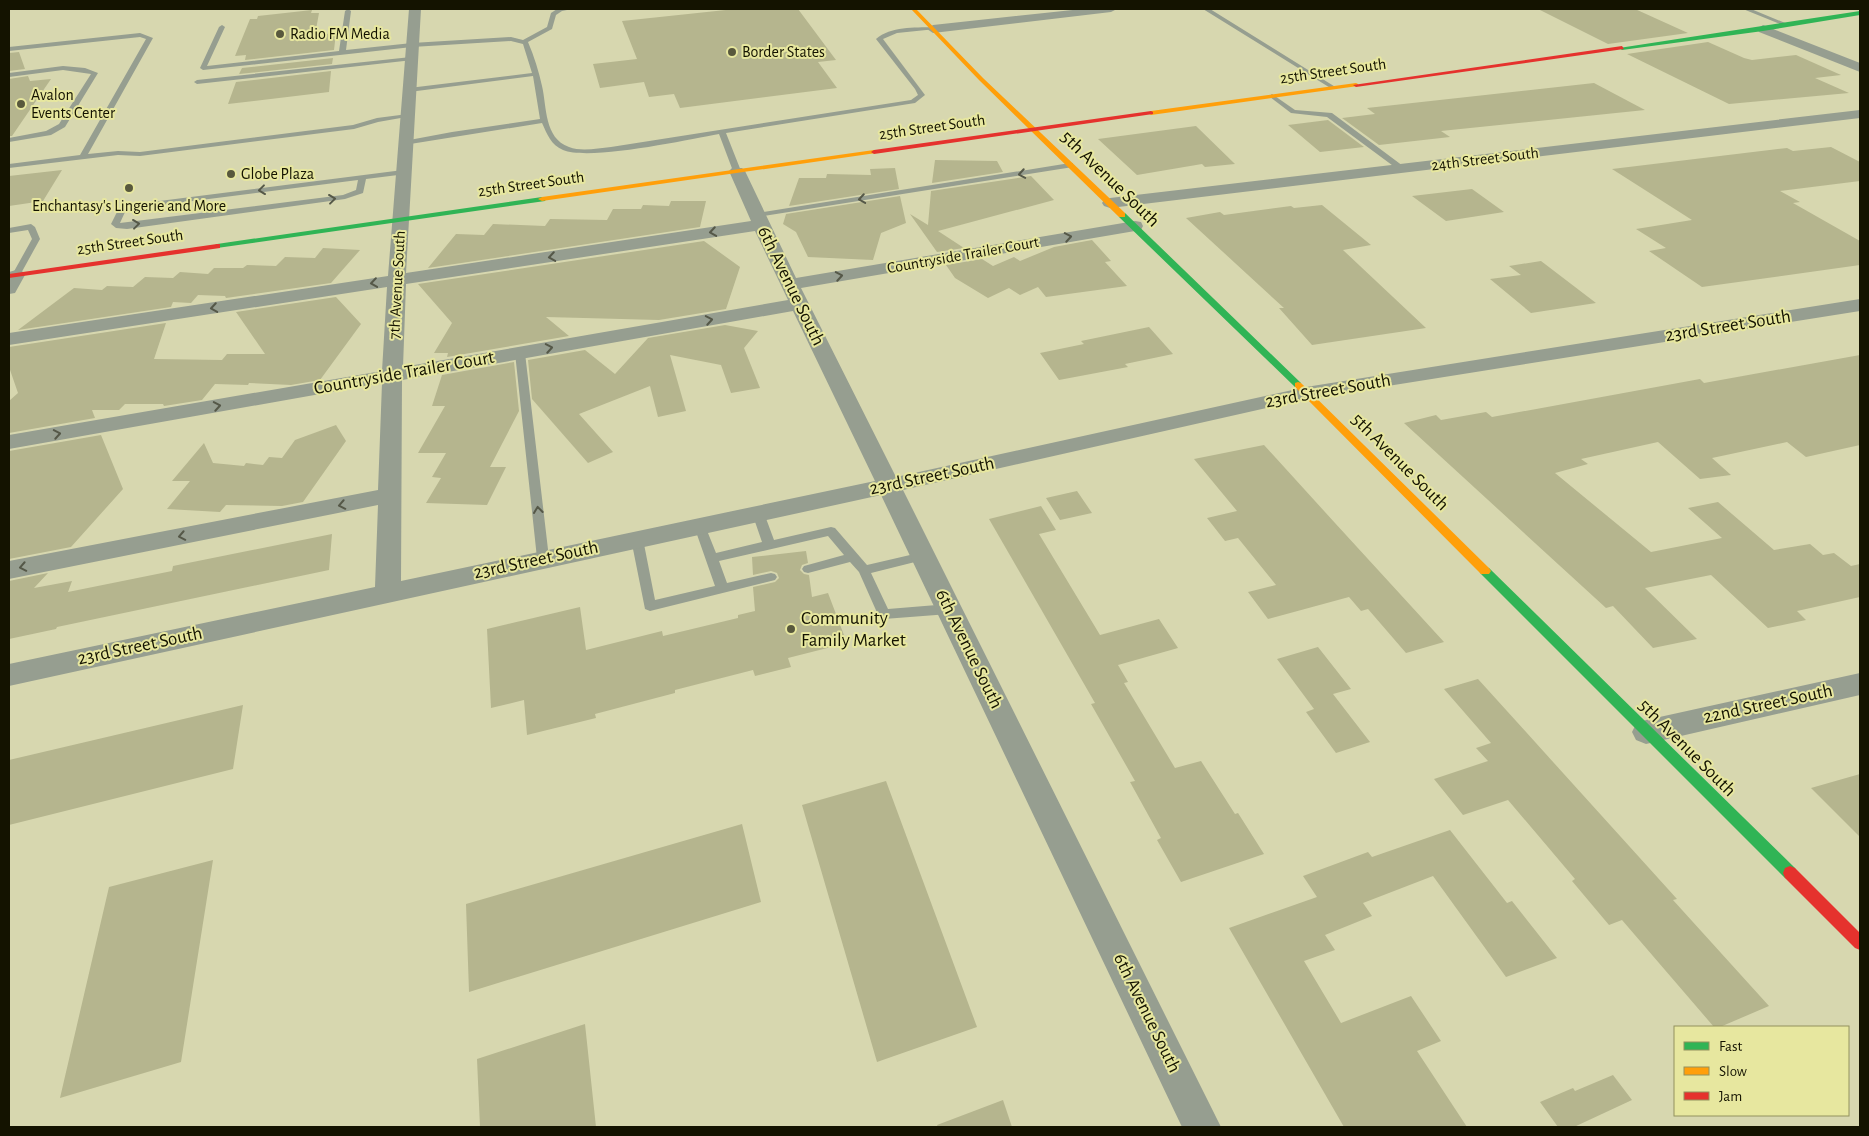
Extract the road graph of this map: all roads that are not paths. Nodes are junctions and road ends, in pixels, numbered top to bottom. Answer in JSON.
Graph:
{"nodes":[{"id":1,"x":415,"y":9,"type":"edge"},
{"id":2,"x":569,"y":9,"type":"edge"},
{"id":3,"x":913,"y":9,"type":"edge"},
{"id":4,"x":1112,"y":9,"type":"edge"},
{"id":5,"x":1206,"y":9,"type":"edge"},
{"id":6,"x":1746,"y":9,"type":"edge"},
{"id":7,"x":348,"y":11,"type":"dead end"},
{"id":8,"x":1860,"y":13,"type":"edge"},
{"id":9,"x":1787,"y":25,"type":"junction"},
{"id":10,"x":222,"y":27,"type":"dead end"},
{"id":11,"x":932,"y":29,"type":"junction"},
{"id":12,"x":1763,"y":29,"type":"junction"},
{"id":13,"x":524,"y":42,"type":"junction"},
{"id":14,"x":9,"y":49,"type":"edge"},
{"id":15,"x":411,"y":52,"type":"junction"},
{"id":16,"x":342,"y":53,"type":"junction"},
{"id":17,"x":1860,"y":68,"type":"edge"},
{"id":18,"x":536,"y":74,"type":"junction"},
{"id":19,"x":9,"y":75,"type":"edge"},
{"id":20,"x":197,"y":82,"type":"dead end"},
{"id":21,"x":1334,"y":88,"type":"junction"},
{"id":22,"x":409,"y":90,"type":"junction"},
{"id":23,"x":1272,"y":96,"type":"junction"},
{"id":24,"x":1860,"y":114,"type":"edge"},
{"id":25,"x":408,"y":116,"type":"junction"},
{"id":26,"x":544,"y":121,"type":"junction"},
{"id":27,"x":1033,"y":129,"type":"junction"},
{"id":28,"x":722,"y":132,"type":"junction"},
{"id":29,"x":9,"y":140,"type":"edge"},
{"id":30,"x":407,"y":143,"type":"junction"},
{"id":31,"x":83,"y":157,"type":"junction"},
{"id":32,"x":1070,"y":165,"type":"junction"},
{"id":33,"x":9,"y":166,"type":"edge"},
{"id":34,"x":1403,"y":169,"type":"junction"},
{"id":35,"x":737,"y":171,"type":"junction"},
{"id":36,"x":403,"y":172,"type":"junction"},
{"id":37,"x":363,"y":177,"type":"junction"},
{"id":38,"x":1110,"y":203,"type":"junction"},
{"id":39,"x":401,"y":220,"type":"junction"},
{"id":40,"x":759,"y":220,"type":"junction"},
{"id":41,"x":1135,"y":226,"type":"junction"},
{"id":42,"x":9,"y":230,"type":"edge"},
{"id":43,"x":11,"y":280,"type":"edge"},
{"id":44,"x":398,"y":280,"type":"junction"},
{"id":45,"x":795,"y":294,"type":"junction"},
{"id":46,"x":1860,"y":305,"type":"edge"},
{"id":47,"x":9,"y":339,"type":"edge"},
{"id":48,"x":520,"y":353,"type":"junction"},
{"id":49,"x":392,"y":375,"type":"junction"},
{"id":50,"x":1306,"y":393,"type":"junction"},
{"id":51,"x":9,"y":442,"type":"edge"},
{"id":52,"x":889,"y":485,"type":"junction"},
{"id":53,"x":390,"y":495,"type":"junction"},
{"id":54,"x":758,"y":513,"type":"junction"},
{"id":55,"x":700,"y":526,"type":"junction"},
{"id":56,"x":637,"y":539,"type":"junction"},
{"id":57,"x":769,"y":544,"type":"junction"},
{"id":58,"x":923,"y":556,"type":"junction"},
{"id":59,"x":544,"y":558,"type":"junction"},
{"id":60,"x":712,"y":558,"type":"junction"},
{"id":61,"x":853,"y":558,"type":"junction"},
{"id":62,"x":808,"y":568,"type":"dead end"},
{"id":63,"x":9,"y":570,"type":"edge"},
{"id":64,"x":864,"y":570,"type":"junction"},
{"id":65,"x":771,"y":577,"type":"dead end"},
{"id":66,"x":723,"y":589,"type":"junction"},
{"id":67,"x":388,"y":593,"type":"junction"},
{"id":68,"x":949,"y":609,"type":"junction"},
{"id":69,"x":9,"y":675,"type":"edge"},
{"id":70,"x":1860,"y":684,"type":"edge"},
{"id":71,"x":1646,"y":732,"type":"junction"},
{"id":72,"x":1860,"y":943,"type":"edge"},
{"id":73,"x":1202,"y":1127,"type":"edge"}],
"edges":[{"from":1,"to":15,"type":"street","name":"7th Avenue South"},
{"from":2,"to":13,"type":"lane"},
{"from":3,"to":11,"type":"main road","name":"5th Avenue South"},
{"from":4,"to":11,"type":"street"},
{"from":5,"to":21,"type":"lane"},
{"from":6,"to":9,"type":"lane"},
{"from":7,"to":16,"type":"lane"},
{"from":8,"to":9,"type":"main road","name":"25th Street South"},
{"from":9,"to":12,"type":"main road","name":"25th Street South"},
{"from":10,"to":16,"type":"lane"},
{"from":11,"to":27,"type":"main road","name":"5th Avenue South"},
{"from":11,"to":28,"type":"lane"},
{"from":12,"to":17,"type":"street"},
{"from":12,"to":21,"type":"main road","name":"25th Street South"},
{"from":13,"to":15,"type":"lane"},
{"from":13,"to":18,"type":"lane"},
{"from":14,"to":31,"type":"lane"},
{"from":15,"to":16,"type":"lane"},
{"from":15,"to":20,"type":"lane"},
{"from":15,"to":22,"type":"street","name":"7th Avenue South"},
{"from":18,"to":22,"type":"lane"},
{"from":18,"to":26,"type":"lane"},
{"from":19,"to":29,"type":"lane"},
{"from":21,"to":23,"type":"main road","name":"25th Street South"},
{"from":22,"to":25,"type":"street","name":"7th Avenue South"},
{"from":23,"to":27,"type":"main road","name":"25th Street South"},
{"from":23,"to":34,"type":"lane"},
{"from":24,"to":34,"type":"street","name":"24th Street South"},
{"from":25,"to":30,"type":"street","name":"7th Avenue South"},
{"from":25,"to":31,"type":"lane"},
{"from":26,"to":28,"type":"lane"},
{"from":26,"to":30,"type":"lane"},
{"from":27,"to":32,"type":"main road","name":"5th Avenue South"},
{"from":27,"to":35,"type":"main road","name":"25th Street South"},
{"from":28,"to":35,"type":"lane"},
{"from":30,"to":36,"type":"street","name":"7th Avenue South"},
{"from":31,"to":33,"type":"lane"},
{"from":32,"to":38,"type":"main road","name":"5th Avenue South"},
{"from":32,"to":40,"type":"lane","one_way":true},
{"from":34,"to":38,"type":"street","name":"24th Street South"},
{"from":35,"to":39,"type":"main road","name":"25th Street South"},
{"from":35,"to":40,"type":"street","name":"6th Avenue South"},
{"from":36,"to":37,"type":"lane"},
{"from":36,"to":39,"type":"street","name":"7th Avenue South"},
{"from":37,"to":37,"type":"lane","one_way":true},
{"from":38,"to":41,"type":"main road","name":"5th Avenue South"},
{"from":39,"to":43,"type":"main road","name":"25th Street South"},
{"from":39,"to":44,"type":"street","name":"7th Avenue South"},
{"from":40,"to":44,"type":"street","one_way":true},
{"from":40,"to":45,"type":"street","name":"6th Avenue South"},
{"from":45,"to":41,"type":"street","name":"Countryside Trailer Court","one_way":true},
{"from":41,"to":50,"type":"main road","name":"5th Avenue South"},
{"from":42,"to":43,"type":"lane"},
{"from":44,"to":47,"type":"street","one_way":true},
{"from":44,"to":49,"type":"street","name":"7th Avenue South"},
{"from":48,"to":45,"type":"street","name":"Countryside Trailer Court","one_way":true},
{"from":45,"to":52,"type":"street","name":"6th Avenue South"},
{"from":46,"to":50,"type":"street","name":"23rd Street South"},
{"from":48,"to":49,"type":"street","name":"Countryside Trailer Court"},
{"from":59,"to":48,"type":"lane","one_way":true},
{"from":51,"to":49,"type":"street","name":"Countryside Trailer Court","one_way":true},
{"from":49,"to":53,"type":"street","name":"7th Avenue South"},
{"from":50,"to":52,"type":"street","name":"23rd Street South"},
{"from":50,"to":71,"type":"main road","name":"5th Avenue South"},
{"from":52,"to":54,"type":"street","name":"23rd Street South"},
{"from":52,"to":58,"type":"street","name":"6th Avenue South"},
{"from":53,"to":63,"type":"street","one_way":true},
{"from":53,"to":67,"type":"street","name":"7th Avenue South"},
{"from":54,"to":55,"type":"street","name":"23rd Street South"},
{"from":54,"to":57,"type":"lane"},
{"from":55,"to":56,"type":"street","name":"23rd Street South"},
{"from":55,"to":60,"type":"lane"},
{"from":56,"to":59,"type":"street","name":"23rd Street South"},
{"from":56,"to":66,"type":"lane"},
{"from":57,"to":60,"type":"lane"},
{"from":57,"to":61,"type":"lane"},
{"from":58,"to":64,"type":"lane"},
{"from":58,"to":68,"type":"street","name":"6th Avenue South"},
{"from":59,"to":67,"type":"street","name":"23rd Street South"},
{"from":60,"to":66,"type":"lane"},
{"from":61,"to":62,"type":"lane"},
{"from":61,"to":64,"type":"lane"},
{"from":64,"to":68,"type":"lane"},
{"from":65,"to":66,"type":"lane"},
{"from":67,"to":69,"type":"street","name":"23rd Street South"},
{"from":68,"to":73,"type":"street","name":"6th Avenue South"},
{"from":70,"to":71,"type":"street","name":"22nd Street South"},
{"from":71,"to":72,"type":"main road","name":"5th Avenue South"}]}
